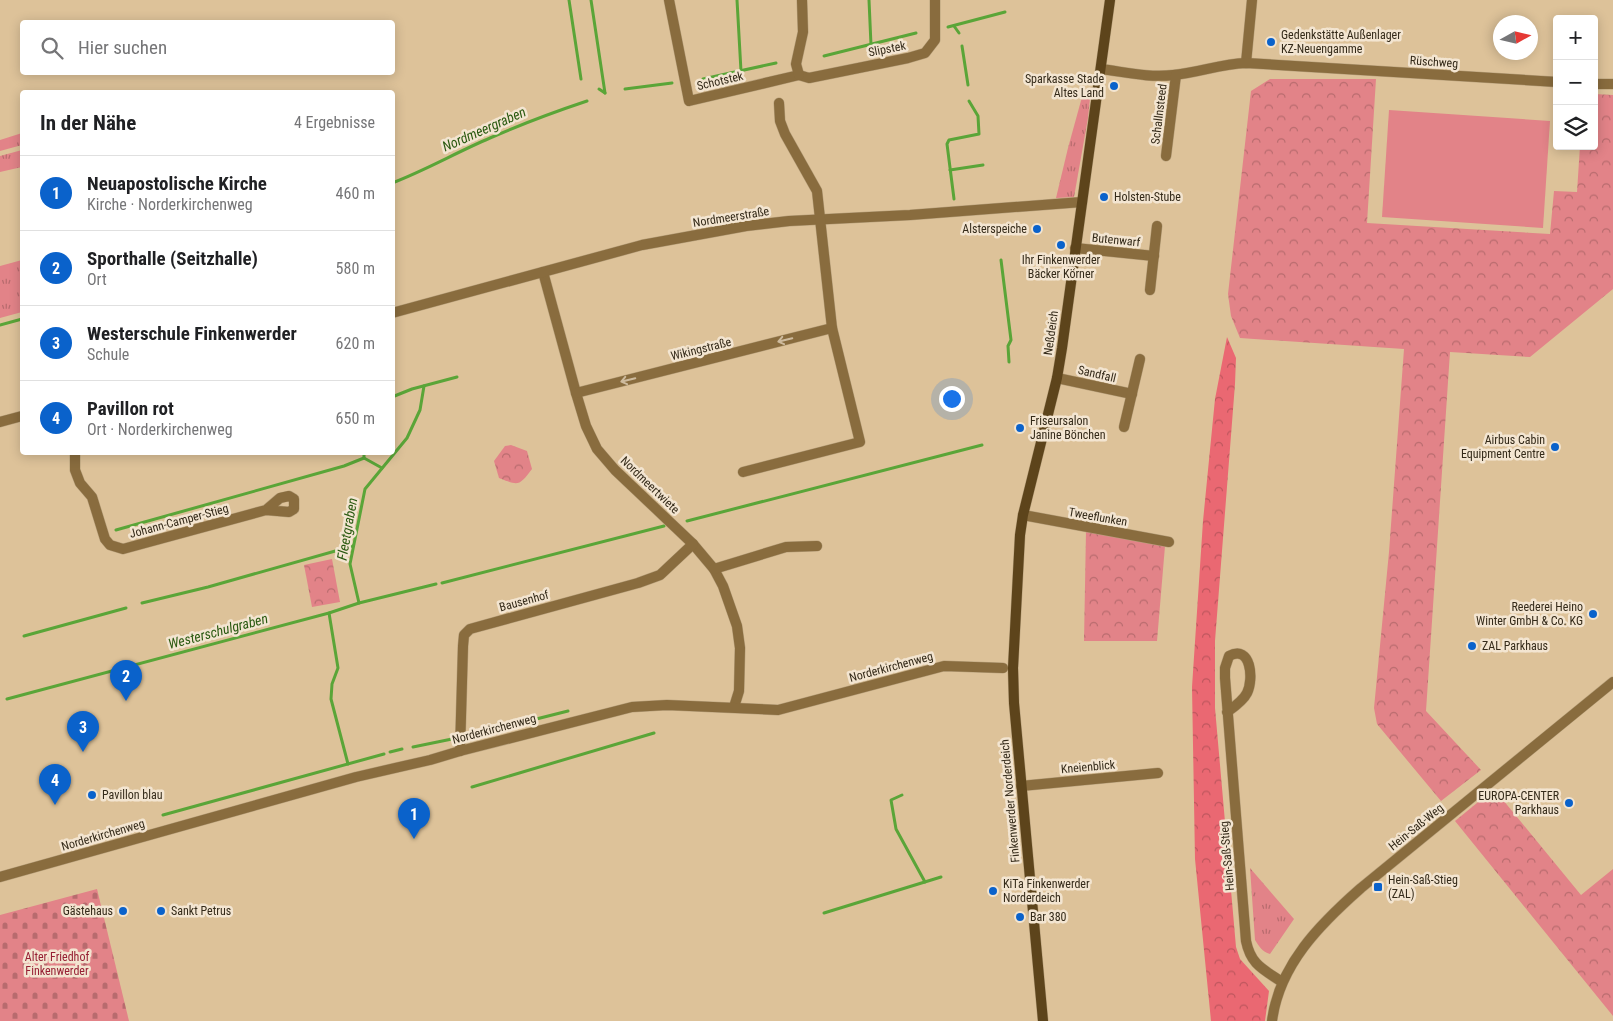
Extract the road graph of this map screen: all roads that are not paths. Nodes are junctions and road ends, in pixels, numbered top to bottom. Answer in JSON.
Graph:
{"nodes":[{"id":1,"x":669,"y":0,"type":"edge"},
{"id":2,"x":802,"y":0,"type":"edge"},
{"id":3,"x":935,"y":0,"type":"edge"},
{"id":4,"x":1110,"y":0,"type":"edge"},
{"id":5,"x":1252,"y":0,"type":"edge"},
{"id":6,"x":1246,"y":63,"type":"junction"},
{"id":7,"x":1101,"y":69,"type":"junction"},
{"id":8,"x":799,"y":75,"type":"junction"},
{"id":9,"x":1176,"y":75,"type":"junction"},
{"id":10,"x":1553,"y":82,"type":"edge"},
{"id":11,"x":1598,"y":84,"type":"edge"},
{"id":12,"x":1613,"y":84,"type":"edge"},
{"id":13,"x":779,"y":103,"type":"dead end"},
{"id":14,"x":1166,"y":156,"type":"dead end"},
{"id":15,"x":1082,"y":202,"type":"junction"},
{"id":16,"x":820,"y":219,"type":"junction"},
{"id":17,"x":1157,"y":226,"type":"dead end"},
{"id":18,"x":1076,"y":248,"type":"junction"},
{"id":19,"x":1154,"y":256,"type":"junction"},
{"id":20,"x":543,"y":272,"type":"junction"},
{"id":21,"x":1150,"y":290,"type":"dead end"},
{"id":22,"x":395,"y":312,"type":"edge"},
{"id":23,"x":832,"y":328,"type":"junction"},
{"id":24,"x":1140,"y":359,"type":"dead end"},
{"id":25,"x":1057,"y":378,"type":"junction"},
{"id":26,"x":576,"y":394,"type":"junction"},
{"id":27,"x":1132,"y":394,"type":"junction"},
{"id":28,"x":20,"y":417,"type":"edge"},
{"id":29,"x":0,"y":422,"type":"edge"},
{"id":30,"x":1124,"y":428,"type":"dead end"},
{"id":31,"x":75,"y":455,"type":"edge"},
{"id":32,"x":743,"y":472,"type":"dead end"},
{"id":33,"x":266,"y":510,"type":"dead end"},
{"id":34,"x":1023,"y":515,"type":"junction"},
{"id":35,"x":1169,"y":542,"type":"dead end"},
{"id":36,"x":694,"y":544,"type":"junction"},
{"id":37,"x":817,"y":546,"type":"dead end"},
{"id":38,"x":714,"y":569,"type":"junction"},
{"id":39,"x":1008,"y":668,"type":"junction"},
{"id":40,"x":1613,"y":682,"type":"edge"},
{"id":41,"x":734,"y":707,"type":"junction"},
{"id":42,"x":1228,"y":712,"type":"junction"},
{"id":43,"x":460,"y":751,"type":"junction"},
{"id":44,"x":1158,"y":773,"type":"dead end"},
{"id":45,"x":1021,"y":786,"type":"junction"},
{"id":46,"x":0,"y":877,"type":"edge"},
{"id":47,"x":1282,"y":982,"type":"junction"},
{"id":48,"x":1044,"y":1021,"type":"edge"},
{"id":49,"x":1272,"y":1021,"type":"edge"}],
"edges":[{"from":1,"to":8,"type":"street","name":"Schotstek"},
{"from":2,"to":8,"type":"street"},
{"from":3,"to":8,"type":"street","name":"Slipstek"},
{"from":4,"to":7,"type":"street","name":"Neßdeich"},
{"from":5,"to":6,"type":"street"},
{"from":6,"to":9,"type":"street","name":"Rüschweg"},
{"from":6,"to":10,"type":"street","name":"Rüschweg"},
{"from":7,"to":9,"type":"street","name":"Rüschweg"},
{"from":7,"to":15,"type":"street","name":"Neßdeich"},
{"from":9,"to":14,"type":"street","name":"Schallnsteed"},
{"from":11,"to":12,"type":"street"},
{"from":13,"to":16,"type":"street"},
{"from":15,"to":16,"type":"street","name":"Nordmeerstraße"},
{"from":15,"to":18,"type":"street","name":"Neßdeich"},
{"from":16,"to":20,"type":"street","name":"Nordmeerstraße"},
{"from":16,"to":23,"type":"street"},
{"from":17,"to":19,"type":"street","name":"Butenwarf"},
{"from":18,"to":19,"type":"street","name":"Butenwarf"},
{"from":18,"to":25,"type":"street","name":"Neßdeich"},
{"from":19,"to":21,"type":"street","name":"Butenwarf"},
{"from":20,"to":22,"type":"street","name":"Nordmeerstraße"},
{"from":20,"to":26,"type":"street","name":"Nordmeertwiete"},
{"from":23,"to":26,"type":"street","name":"Wikingstraße","one_way":true},
{"from":23,"to":32,"type":"street"},
{"from":24,"to":27,"type":"street"},
{"from":25,"to":27,"type":"street","name":"Sandfall"},
{"from":25,"to":34,"type":"street","name":"Neßdeich"},
{"from":26,"to":36,"type":"street","name":"Nordmeertwiete"},
{"from":27,"to":30,"type":"street"},
{"from":28,"to":29,"type":"street"},
{"from":31,"to":33,"type":"street","name":"Johann-Camper-Stieg"},
{"from":34,"to":35,"type":"street","name":"Tweeflunken"},
{"from":34,"to":39,"type":"street","name":"Neßdeich"},
{"from":36,"to":38,"type":"street","name":"Nordmeertwiete"},
{"from":36,"to":43,"type":"street","name":"Bausenhof"},
{"from":37,"to":38,"type":"street"},
{"from":38,"to":41,"type":"street","name":"Nordmeertwiete"},
{"from":39,"to":41,"type":"street","name":"Norderkirchenweg"},
{"from":39,"to":45,"type":"street","name":"Finkenwerder Norderdeich"},
{"from":40,"to":47,"type":"street","name":"Hein-Saß-Weg"},
{"from":41,"to":43,"type":"street","name":"Norderkirchenweg"},
{"from":42,"to":42,"type":"street","name":"Hein-Saß-Stieg"},
{"from":42,"to":47,"type":"street","name":"Hein-Saß-Stieg"},
{"from":43,"to":46,"type":"street","name":"Norderkirchenweg"},
{"from":44,"to":45,"type":"street","name":"Kneienblick"},
{"from":45,"to":48,"type":"street","name":"Finkenwerder Norderdeich"},
{"from":47,"to":49,"type":"street","name":"Hein-Saß-Weg"}]}
